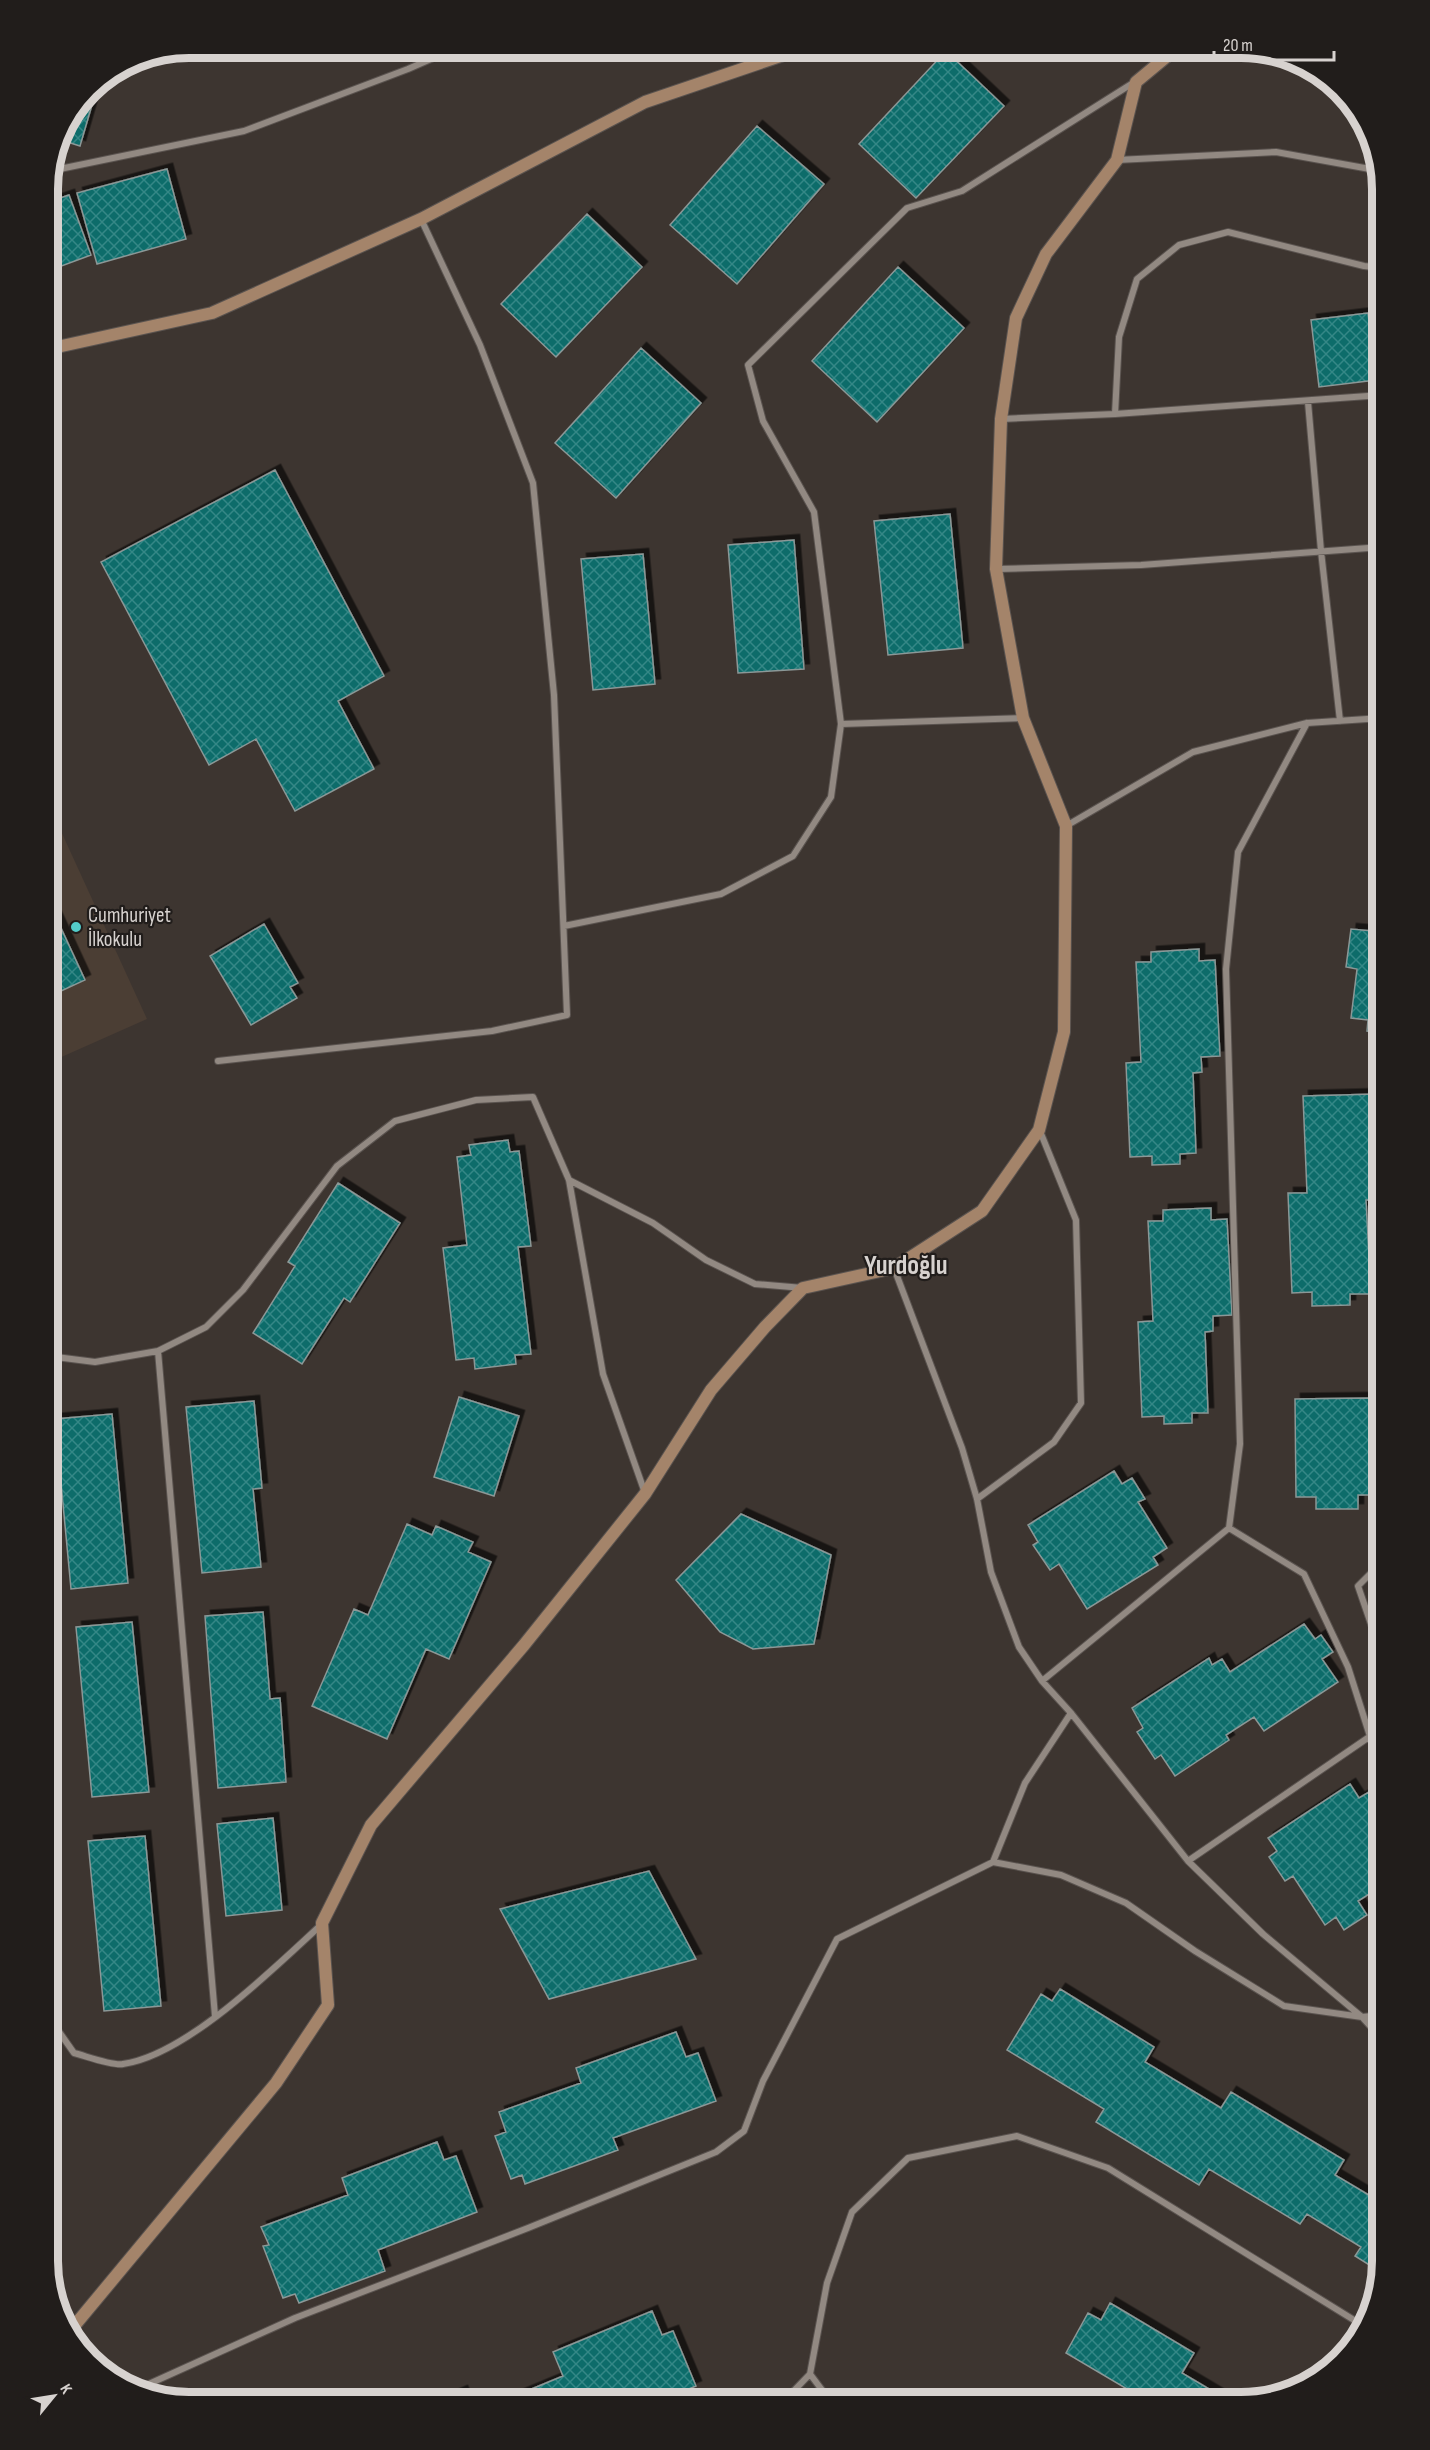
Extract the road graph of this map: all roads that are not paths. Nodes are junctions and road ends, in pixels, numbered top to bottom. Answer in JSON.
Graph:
{"nodes":[{"id":1,"x":431,"y":59,"type":"edge"},
{"id":2,"x":772,"y":59,"type":"edge"},
{"id":3,"x":1164,"y":59,"type":"edge"},
{"id":4,"x":1136,"y":82,"type":"junction"},
{"id":5,"x":1117,"y":160,"type":"junction"},
{"id":6,"x":61,"y":169,"type":"edge"},
{"id":7,"x":1369,"y":169,"type":"edge"},
{"id":8,"x":422,"y":219,"type":"junction"},
{"id":9,"x":1372,"y":267,"type":"edge"},
{"id":10,"x":59,"y":347,"type":"edge"},
{"id":11,"x":1372,"y":396,"type":"edge"},
{"id":12,"x":1308,"y":402,"type":"junction"},
{"id":13,"x":1115,"y":414,"type":"junction"},
{"id":14,"x":1001,"y":419,"type":"junction"},
{"id":15,"x":1372,"y":548,"type":"edge"},
{"id":16,"x":1321,"y":551,"type":"junction"},
{"id":17,"x":996,"y":569,"type":"junction"},
{"id":18,"x":1023,"y":718,"type":"junction"},
{"id":19,"x":1372,"y":719,"type":"edge"},
{"id":20,"x":1340,"y":722,"type":"junction"},
{"id":21,"x":1306,"y":723,"type":"junction"},
{"id":22,"x":841,"y":724,"type":"junction"},
{"id":23,"x":1066,"y":825,"type":"junction"},
{"id":24,"x":564,"y":926,"type":"junction"},
{"id":25,"x":218,"y":1061,"type":"dead end"},
{"id":26,"x":1039,"y":1130,"type":"junction"},
{"id":27,"x":569,"y":1180,"type":"junction"},
{"id":28,"x":894,"y":1268,"type":"junction"},
{"id":29,"x":803,"y":1288,"type":"junction"},
{"id":30,"x":158,"y":1351,"type":"junction"},
{"id":31,"x":58,"y":1357,"type":"edge"},
{"id":32,"x":645,"y":1494,"type":"junction"},
{"id":33,"x":977,"y":1499,"type":"junction"},
{"id":34,"x":1229,"y":1528,"type":"junction"},
{"id":35,"x":1372,"y":1572,"type":"edge"},
{"id":36,"x":1372,"y":1627,"type":"edge"},
{"id":37,"x":1042,"y":1681,"type":"junction"},
{"id":38,"x":1071,"y":1713,"type":"junction"},
{"id":39,"x":1372,"y":1735,"type":"joint"},
{"id":40,"x":1188,"y":1861,"type":"junction"},
{"id":41,"x":993,"y":1862,"type":"junction"},
{"id":42,"x":322,"y":1923,"type":"junction"},
{"id":43,"x":215,"y":2016,"type":"junction"},
{"id":44,"x":1372,"y":2016,"type":"edge"},
{"id":45,"x":1362,"y":2017,"type":"junction"},
{"id":46,"x":1372,"y":2028,"type":"edge"},
{"id":47,"x":58,"y":2030,"type":"edge"},
{"id":48,"x":1356,"y":2321,"type":"edge"},
{"id":49,"x":76,"y":2324,"type":"edge"},
{"id":50,"x":810,"y":2374,"type":"junction"},
{"id":51,"x":147,"y":2385,"type":"edge"},
{"id":52,"x":793,"y":2392,"type":"edge"},
{"id":53,"x":823,"y":2392,"type":"edge"}],
"edges":[{"from":1,"to":6,"type":"street"},
{"from":2,"to":8,"type":"street"},
{"from":3,"to":4,"type":"street"},
{"from":4,"to":5,"type":"street"},
{"from":4,"to":22,"type":"street"},
{"from":5,"to":7,"type":"street"},
{"from":5,"to":14,"type":"street"},
{"from":8,"to":10,"type":"street"},
{"from":8,"to":24,"type":"street"},
{"from":9,"to":13,"type":"street"},
{"from":11,"to":12,"type":"street"},
{"from":12,"to":13,"type":"street"},
{"from":12,"to":16,"type":"street"},
{"from":13,"to":14,"type":"street"},
{"from":14,"to":17,"type":"street"},
{"from":15,"to":16,"type":"street"},
{"from":16,"to":17,"type":"street"},
{"from":16,"to":20,"type":"street"},
{"from":17,"to":18,"type":"street"},
{"from":18,"to":22,"type":"street"},
{"from":18,"to":23,"type":"street"},
{"from":19,"to":20,"type":"street"},
{"from":20,"to":21,"type":"street"},
{"from":21,"to":23,"type":"street"},
{"from":21,"to":34,"type":"street"},
{"from":22,"to":24,"type":"street"},
{"from":23,"to":26,"type":"street"},
{"from":24,"to":25,"type":"street"},
{"from":26,"to":28,"type":"street"},
{"from":26,"to":33,"type":"street"},
{"from":27,"to":29,"type":"street"},
{"from":27,"to":30,"type":"street"},
{"from":27,"to":32,"type":"street"},
{"from":28,"to":29,"type":"street"},
{"from":28,"to":33,"type":"street"},
{"from":29,"to":32,"type":"street"},
{"from":30,"to":31,"type":"street"},
{"from":30,"to":43,"type":"street"},
{"from":32,"to":42,"type":"street"},
{"from":33,"to":37,"type":"street"},
{"from":34,"to":37,"type":"street"},
{"from":34,"to":39,"type":"street"},
{"from":35,"to":36,"type":"street"},
{"from":37,"to":38,"type":"street"},
{"from":38,"to":40,"type":"street"},
{"from":38,"to":41,"type":"street"},
{"from":39,"to":40,"type":"street"},
{"from":40,"to":45,"type":"street"},
{"from":41,"to":45,"type":"street"},
{"from":41,"to":51,"type":"street"},
{"from":42,"to":43,"type":"street"},
{"from":42,"to":49,"type":"street"},
{"from":43,"to":47,"type":"street"},
{"from":44,"to":45,"type":"street"},
{"from":45,"to":46,"type":"street"},
{"from":48,"to":50,"type":"street"},
{"from":50,"to":52,"type":"street"},
{"from":50,"to":53,"type":"street"}]}
